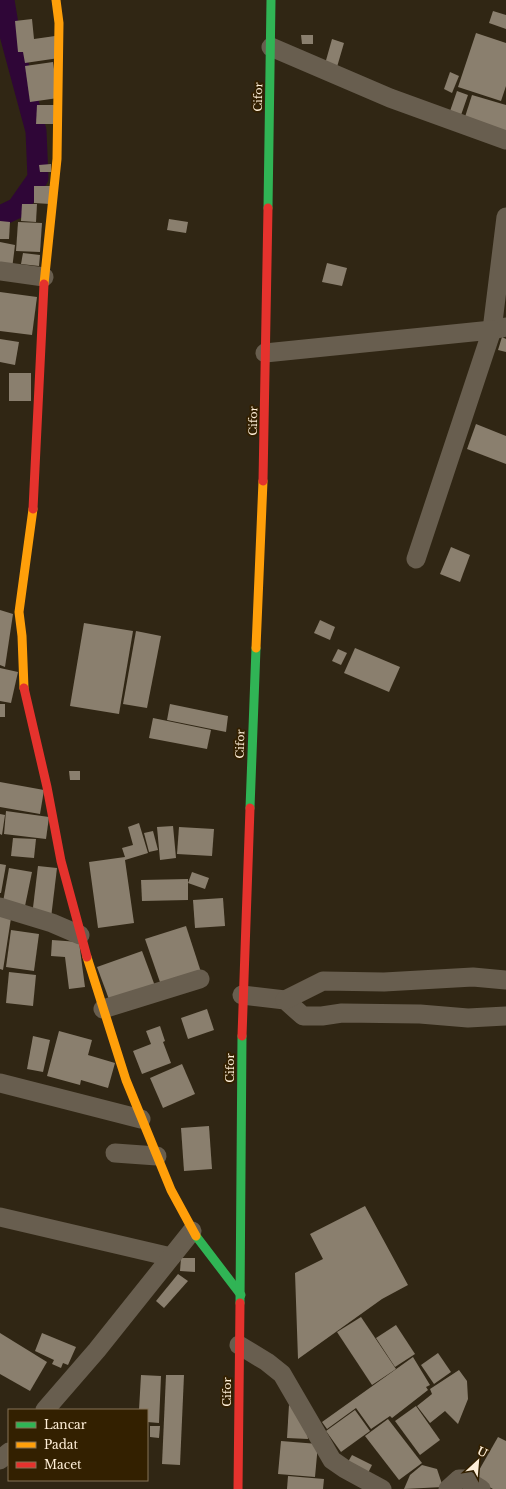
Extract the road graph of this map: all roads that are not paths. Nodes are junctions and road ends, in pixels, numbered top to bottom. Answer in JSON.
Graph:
{"nodes":[{"id":1,"x":56,"y":0,"type":"edge"},
{"id":2,"x":270,"y":0,"type":"edge"},
{"id":3,"x":271,"y":48,"type":"junction"},
{"id":4,"x":506,"y":140,"type":"edge"},
{"id":5,"x":506,"y":217,"type":"edge"},
{"id":6,"x":0,"y":271,"type":"edge"},
{"id":7,"x":44,"y":277,"type":"junction"},
{"id":8,"x":499,"y":328,"type":"edge"},
{"id":9,"x":265,"y":353,"type":"junction"},
{"id":10,"x":416,"y":559,"type":"dead end"},
{"id":11,"x":0,"y":907,"type":"edge"},
{"id":12,"x":80,"y":936,"type":"junction"},
{"id":13,"x":200,"y":978,"type":"dead end"},
{"id":14,"x":506,"y":980,"type":"edge"},
{"id":15,"x":242,"y":995,"type":"junction"},
{"id":16,"x":285,"y":1000,"type":"junction"},
{"id":17,"x":102,"y":1009,"type":"junction"},
{"id":18,"x":506,"y":1016,"type":"edge"},
{"id":19,"x":0,"y":1083,"type":"edge"},
{"id":20,"x":141,"y":1119,"type":"junction"},
{"id":21,"x":115,"y":1154,"type":"dead end"},
{"id":22,"x":158,"y":1156,"type":"junction"},
{"id":23,"x":0,"y":1217,"type":"edge"},
{"id":24,"x":192,"y":1231,"type":"junction"},
{"id":25,"x":171,"y":1257,"type":"junction"},
{"id":26,"x":241,"y":1295,"type":"junction"},
{"id":27,"x":239,"y":1345,"type":"junction"},
{"id":28,"x":46,"y":1409,"type":"edge"},
{"id":29,"x":8,"y":1453,"type":"edge"},
{"id":30,"x":0,"y":1460,"type":"edge"},
{"id":31,"x":238,"y":1489,"type":"edge"},
{"id":32,"x":382,"y":1489,"type":"edge"},
{"id":33,"x":448,"y":1489,"type":"edge"},
{"id":34,"x":481,"y":1489,"type":"edge"}],
"edges":[{"from":1,"to":7,"type":"street"},
{"from":2,"to":3,"type":"street","name":"Cifor"},
{"from":3,"to":4,"type":"street"},
{"from":3,"to":9,"type":"street","name":"Cifor"},
{"from":5,"to":8,"type":"street"},
{"from":6,"to":7,"type":"street"},
{"from":7,"to":12,"type":"street"},
{"from":8,"to":9,"type":"street"},
{"from":8,"to":10,"type":"street"},
{"from":9,"to":15,"type":"street","name":"Cifor"},
{"from":11,"to":12,"type":"street"},
{"from":12,"to":17,"type":"street"},
{"from":13,"to":17,"type":"street"},
{"from":14,"to":16,"type":"street"},
{"from":15,"to":16,"type":"street"},
{"from":15,"to":26,"type":"street","name":"Cifor"},
{"from":16,"to":18,"type":"street"},
{"from":17,"to":20,"type":"street"},
{"from":19,"to":20,"type":"street"},
{"from":20,"to":22,"type":"street"},
{"from":21,"to":22,"type":"street"},
{"from":22,"to":24,"type":"street"},
{"from":23,"to":25,"type":"street"},
{"from":24,"to":25,"type":"street"},
{"from":24,"to":26,"type":"street"},
{"from":25,"to":28,"type":"street"},
{"from":26,"to":27,"type":"street","name":"Cifor"},
{"from":27,"to":31,"type":"street","name":"Cifor"},
{"from":27,"to":32,"type":"street"},
{"from":29,"to":30,"type":"street"},
{"from":33,"to":34,"type":"street"}]}
